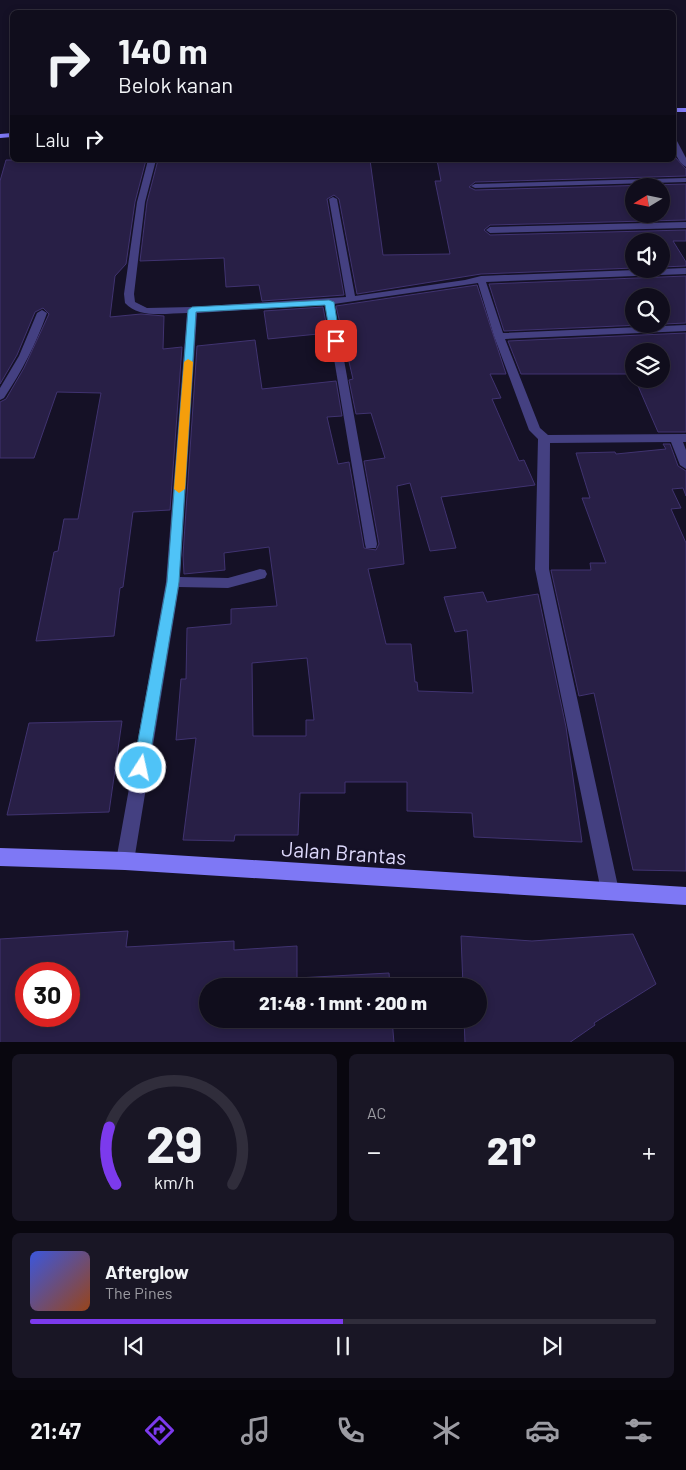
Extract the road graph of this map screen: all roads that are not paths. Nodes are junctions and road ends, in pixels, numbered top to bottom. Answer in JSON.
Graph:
{"nodes":[{"id":1,"x":676,"y":148,"type":"edge"},
{"id":2,"x":151,"y":162,"type":"edge"},
{"id":3,"x":686,"y":165,"type":"edge"},
{"id":4,"x":686,"y":180,"type":"edge"},
{"id":5,"x":475,"y":186,"type":"dead end"},
{"id":6,"x":333,"y":199,"type":"dead end"},
{"id":7,"x":686,"y":225,"type":"edge"},
{"id":8,"x":490,"y":230,"type":"dead end"},
{"id":9,"x":686,"y":271,"type":"edge"},
{"id":10,"x":481,"y":279,"type":"junction"},
{"id":11,"x":351,"y":299,"type":"junction"},
{"id":12,"x":329,"y":302,"type":"junction"},
{"id":13,"x":192,"y":310,"type":"junction"},
{"id":14,"x":42,"y":313,"type":"dead end"},
{"id":15,"x":686,"y":328,"type":"edge"},
{"id":16,"x":499,"y":336,"type":"junction"},
{"id":17,"x":0,"y":396,"type":"edge"},
{"id":18,"x":544,"y":438,"type":"junction"},
{"id":19,"x":681,"y":438,"type":"edge"},
{"id":20,"x":686,"y":465,"type":"edge"},
{"id":21,"x":371,"y":544,"type":"dead end"},
{"id":22,"x":260,"y":574,"type":"dead end"},
{"id":23,"x":173,"y":582,"type":"junction"},
{"id":24,"x":0,"y":857,"type":"edge"},
{"id":25,"x":125,"y":861,"type":"junction"},
{"id":26,"x":610,"y":891,"type":"junction"},
{"id":27,"x":686,"y":896,"type":"edge"}],
"edges":[{"from":1,"to":3,"type":"street"},
{"from":2,"to":13,"type":"street"},
{"from":4,"to":5,"type":"street"},
{"from":6,"to":11,"type":"street"},
{"from":7,"to":8,"type":"street"},
{"from":9,"to":10,"type":"street"},
{"from":10,"to":11,"type":"street"},
{"from":10,"to":16,"type":"street"},
{"from":11,"to":12,"type":"street"},
{"from":12,"to":13,"type":"street"},
{"from":12,"to":21,"type":"street"},
{"from":13,"to":23,"type":"street"},
{"from":14,"to":17,"type":"street"},
{"from":15,"to":16,"type":"street"},
{"from":16,"to":18,"type":"street"},
{"from":18,"to":19,"type":"street"},
{"from":18,"to":26,"type":"street"},
{"from":19,"to":20,"type":"street"},
{"from":22,"to":23,"type":"street"},
{"from":23,"to":25,"type":"street"},
{"from":24,"to":25,"type":"main road","name":"Jalan Brantas"},
{"from":25,"to":26,"type":"main road","name":"Jalan Brantas"},
{"from":26,"to":27,"type":"main road","name":"Jalan Brantas"}]}
